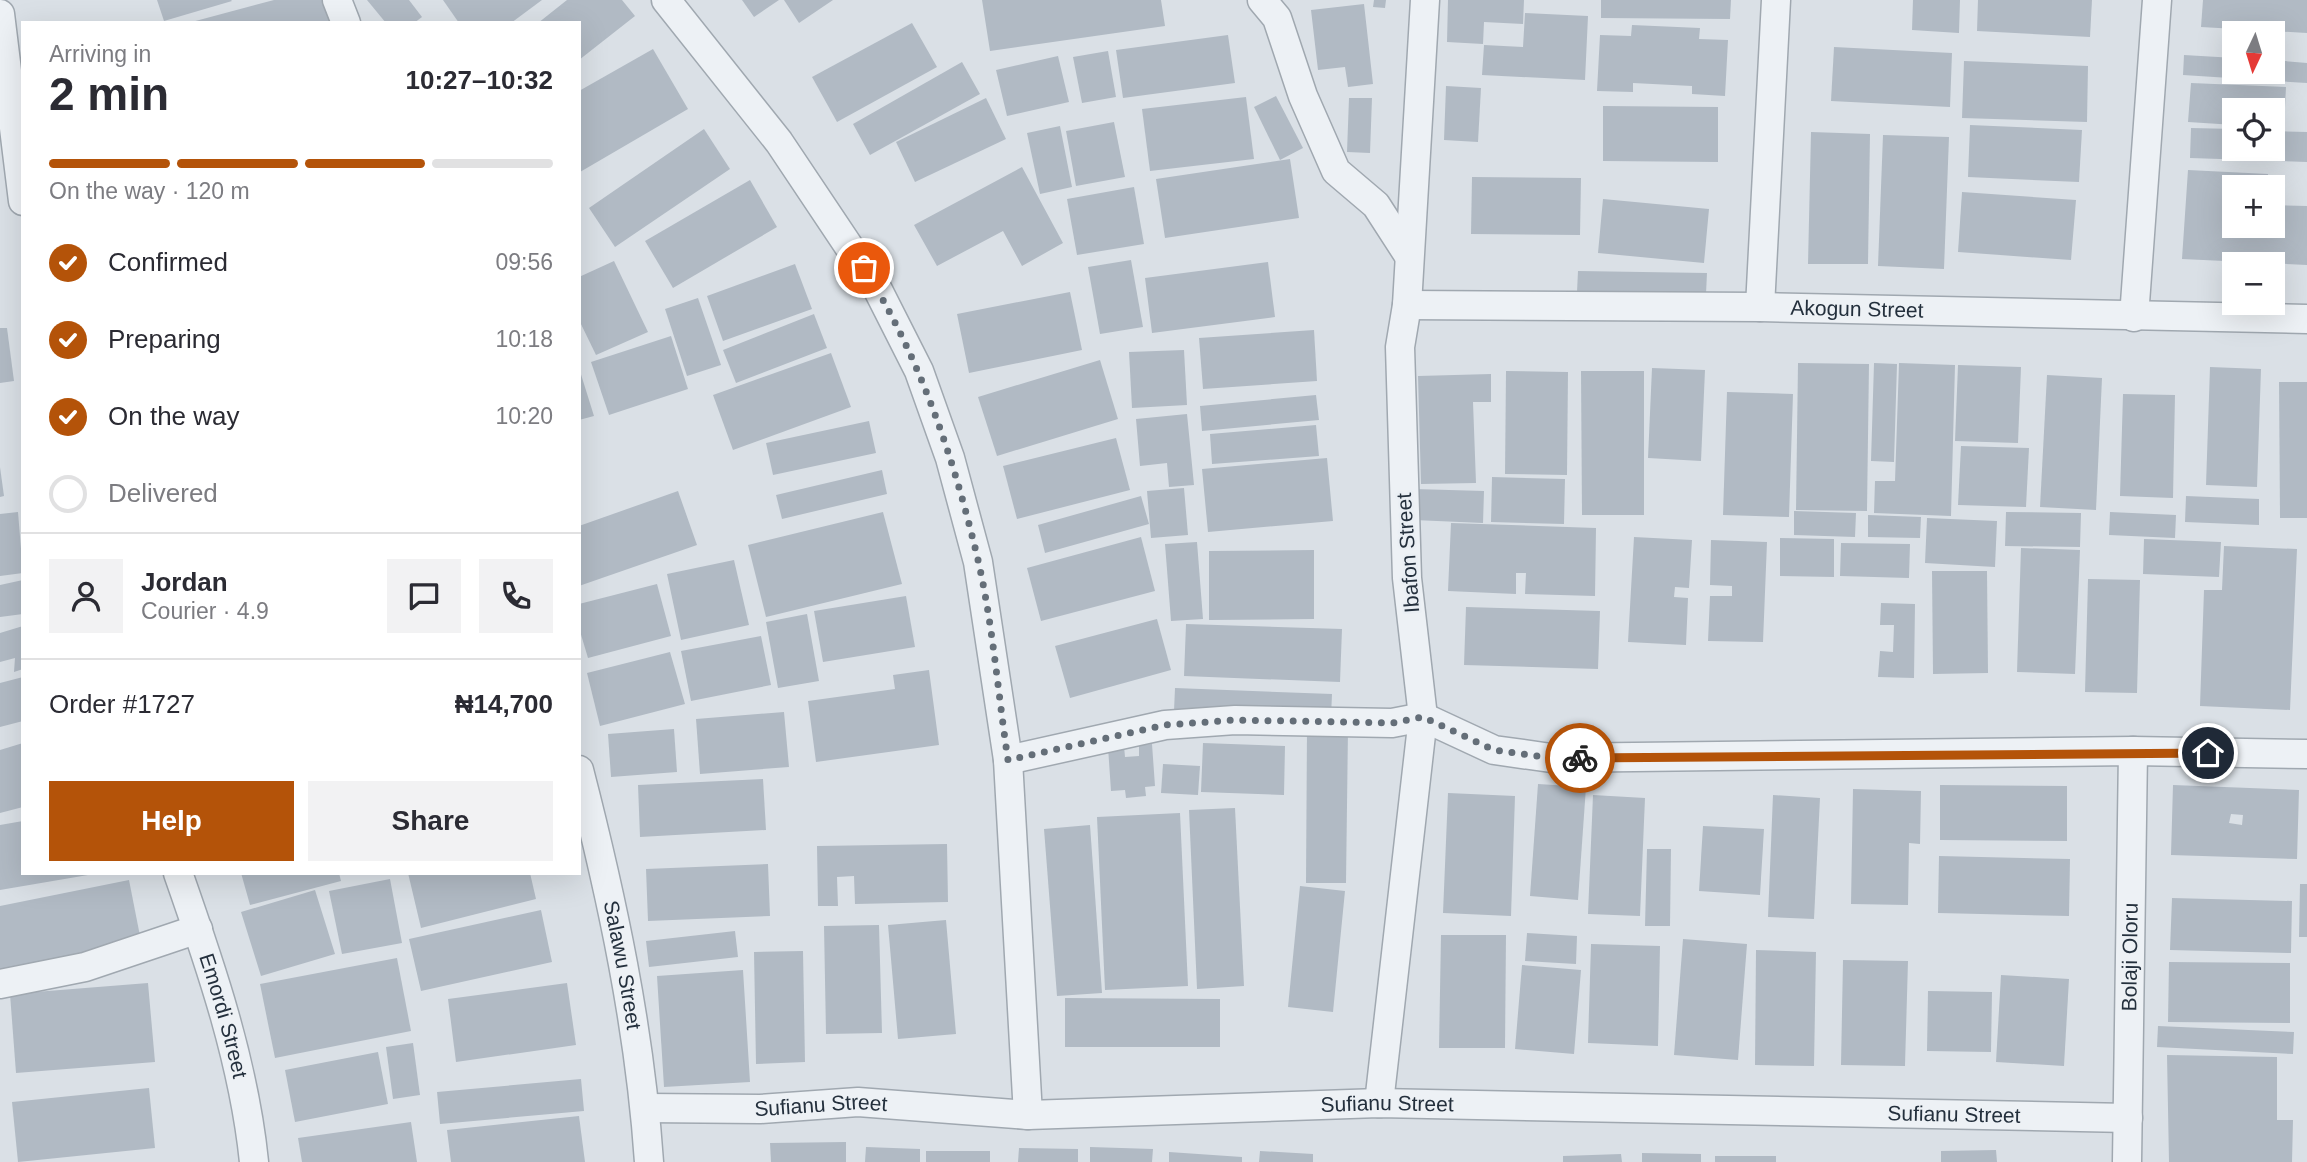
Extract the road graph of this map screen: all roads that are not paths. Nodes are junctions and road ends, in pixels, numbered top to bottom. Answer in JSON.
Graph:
{"nodes":[{"id":1,"x":337,"y":0,"type":"edge"},
{"id":2,"x":666,"y":0,"type":"edge"},
{"id":3,"x":1262,"y":0,"type":"edge"},
{"id":4,"x":1425,"y":0,"type":"edge"},
{"id":5,"x":1776,"y":0,"type":"edge"},
{"id":6,"x":2157,"y":0,"type":"edge"},
{"id":7,"x":0,"y":14,"type":"edge"},
{"id":8,"x":345,"y":21,"type":"edge"},
{"id":9,"x":21,"y":185,"type":"edge"},
{"id":10,"x":1409,"y":256,"type":"junction"},
{"id":11,"x":1407,"y":305,"type":"junction"},
{"id":12,"x":1760,"y":307,"type":"junction"},
{"id":13,"x":2134,"y":317,"type":"junction"},
{"id":14,"x":2307,"y":319,"type":"edge"},
{"id":15,"x":1423,"y":717,"type":"junction"},
{"id":16,"x":2133,"y":751,"type":"junction"},
{"id":17,"x":2307,"y":754,"type":"edge"},
{"id":18,"x":1008,"y":760,"type":"junction"},
{"id":19,"x":581,"y":778,"type":"edge"},
{"id":20,"x":179,"y":875,"type":"edge"},
{"id":21,"x":198,"y":929,"type":"junction"},
{"id":22,"x":0,"y":984,"type":"edge"},
{"id":23,"x":1379,"y":1103,"type":"junction"},
{"id":24,"x":646,"y":1108,"type":"junction"},
{"id":25,"x":1028,"y":1115,"type":"junction"},
{"id":26,"x":2128,"y":1118,"type":"junction"},
{"id":27,"x":254,"y":1162,"type":"edge"},
{"id":28,"x":649,"y":1162,"type":"edge"},
{"id":29,"x":2127,"y":1162,"type":"edge"}],
"edges":[{"from":1,"to":8,"type":"street"},
{"from":2,"to":18,"type":"street"},
{"from":3,"to":10,"type":"street"},
{"from":4,"to":10,"type":"street","name":"Ibafon Street"},
{"from":5,"to":12,"type":"street"},
{"from":6,"to":13,"type":"street"},
{"from":7,"to":9,"type":"street"},
{"from":10,"to":11,"type":"street","name":"Ibafon Street"},
{"from":11,"to":12,"type":"street","name":"Akogun Street"},
{"from":11,"to":15,"type":"street","name":"Ibafon Street"},
{"from":12,"to":13,"type":"street","name":"Akogun Street"},
{"from":13,"to":14,"type":"street","name":"Akogun Street"},
{"from":15,"to":16,"type":"street"},
{"from":15,"to":18,"type":"street"},
{"from":15,"to":23,"type":"street","name":"Ibafon Street"},
{"from":16,"to":17,"type":"street"},
{"from":16,"to":26,"type":"street","name":"Bolaji Oloru"},
{"from":18,"to":25,"type":"street"},
{"from":19,"to":24,"type":"street","name":"Salawu Street"},
{"from":20,"to":21,"type":"street","name":"Emordi Street"},
{"from":21,"to":22,"type":"street"},
{"from":21,"to":27,"type":"street","name":"Emordi Street"},
{"from":23,"to":25,"type":"street","name":"Sufianu Street"},
{"from":23,"to":26,"type":"street","name":"Sufianu Street"},
{"from":24,"to":25,"type":"street","name":"Sufianu Street"},
{"from":24,"to":28,"type":"street","name":"Salawu Street"},
{"from":26,"to":29,"type":"street","name":"Bolaji Oloru"}]}
